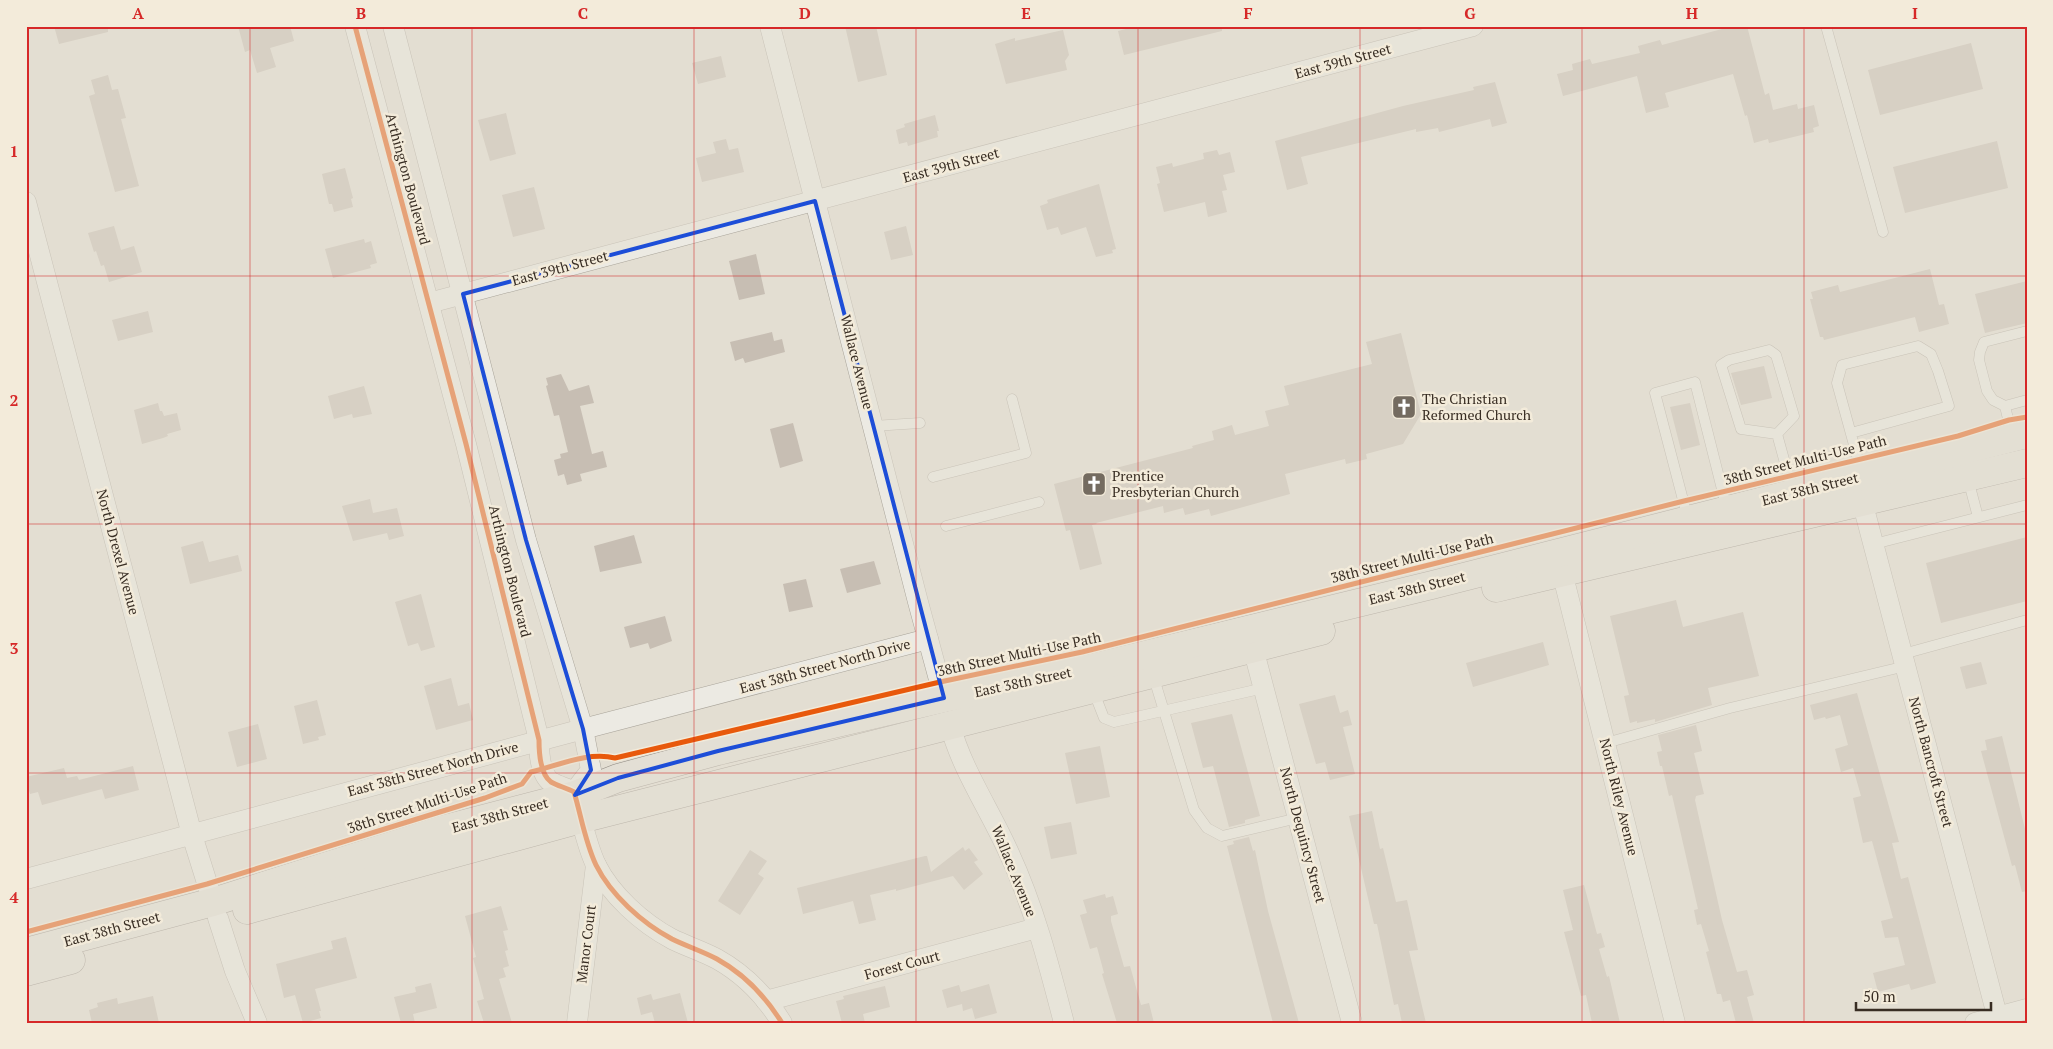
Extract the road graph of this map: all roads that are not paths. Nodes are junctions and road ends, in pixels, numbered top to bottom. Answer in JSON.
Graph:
{"nodes":[{"id":1,"x":356,"y":26,"type":"edge"},
{"id":2,"x":393,"y":26,"type":"edge"},
{"id":3,"x":770,"y":26,"type":"edge"},
{"id":4,"x":1473,"y":26,"type":"edge"},
{"id":5,"x":1826,"y":26,"type":"edge"},
{"id":6,"x":815,"y":201,"type":"junction"},
{"id":7,"x":26,"y":202,"type":"edge"},
{"id":8,"x":1883,"y":232,"type":"dead end"},
{"id":9,"x":463,"y":294,"type":"junction"},
{"id":10,"x":429,"y":303,"type":"junction"},
{"id":11,"x":2027,"y":331,"type":"edge"},
{"id":12,"x":2025,"y":397,"type":"edge"},
{"id":13,"x":1012,"y":399,"type":"dead end"},
{"id":14,"x":2005,"y":406,"type":"junction"},
{"id":15,"x":920,"y":423,"type":"dead end"},
{"id":16,"x":873,"y":426,"type":"junction"},
{"id":17,"x":1851,"y":432,"type":"junction"},
{"id":18,"x":1777,"y":434,"type":"junction"},
{"id":19,"x":2019,"y":436,"type":"edge"},
{"id":20,"x":2027,"y":463,"type":"edge"},
{"id":21,"x":933,"y":477,"type":"dead end"},
{"id":22,"x":1968,"y":478,"type":"junction"},
{"id":23,"x":1862,"y":488,"type":"junction"},
{"id":24,"x":1794,"y":493,"type":"junction"},
{"id":25,"x":1039,"y":502,"type":"dead end"},
{"id":26,"x":2027,"y":505,"type":"edge"},
{"id":27,"x":1728,"y":510,"type":"junction"},
{"id":28,"x":1978,"y":518,"type":"junction"},
{"id":29,"x":1688,"y":520,"type":"junction"},
{"id":30,"x":946,"y":526,"type":"dead end"},
{"id":31,"x":1874,"y":544,"type":"junction"},
{"id":32,"x":1562,"y":572,"type":"junction"},
{"id":33,"x":2027,"y":620,"type":"edge"},
{"id":34,"x":928,"y":639,"type":"junction"},
{"id":35,"x":1253,"y":648,"type":"junction"},
{"id":36,"x":1904,"y":660,"type":"junction"},
{"id":37,"x":1153,"y":675,"type":"junction"},
{"id":38,"x":1264,"y":688,"type":"junction"},
{"id":39,"x":1093,"y":690,"type":"junction"},
{"id":40,"x":944,"y":698,"type":"junction"},
{"id":41,"x":1164,"y":710,"type":"junction"},
{"id":42,"x":950,"y":725,"type":"junction"},
{"id":43,"x":582,"y":729,"type":"junction"},
{"id":44,"x":539,"y":740,"type":"junction"},
{"id":45,"x":1606,"y":743,"type":"junction"},
{"id":46,"x":577,"y":802,"type":"junction"},
{"id":47,"x":1298,"y":818,"type":"junction"},
{"id":48,"x":192,"y":835,"type":"junction"},
{"id":49,"x":596,"y":865,"type":"junction"},
{"id":50,"x":26,"y":879,"type":"edge"},
{"id":51,"x":216,"y":910,"type":"junction"},
{"id":52,"x":1037,"y":928,"type":"junction"},
{"id":53,"x":26,"y":952,"type":"edge"},
{"id":54,"x":26,"y":972,"type":"edge"},
{"id":55,"x":766,"y":1001,"type":"junction"},
{"id":56,"x":2027,"y":1009,"type":"edge"},
{"id":57,"x":1998,"y":1020,"type":"edge"},
{"id":58,"x":256,"y":1023,"type":"edge"},
{"id":59,"x":577,"y":1023,"type":"edge"},
{"id":60,"x":782,"y":1023,"type":"edge"},
{"id":61,"x":1064,"y":1023,"type":"edge"},
{"id":62,"x":1352,"y":1023,"type":"edge"},
{"id":63,"x":1675,"y":1023,"type":"edge"},
{"id":64,"x":1975,"y":1023,"type":"edge"}],
"edges":[{"from":1,"to":10,"type":"street","name":"Arthington Boulevard"},
{"from":2,"to":9,"type":"street","name":"Arthington Boulevard"},
{"from":3,"to":6,"type":"street","name":"Wallace Avenue"},
{"from":4,"to":6,"type":"street","name":"East 39th Street"},
{"from":5,"to":8,"type":"lane"},
{"from":6,"to":9,"type":"street","name":"East 39th Street"},
{"from":6,"to":16,"type":"street","name":"Wallace Avenue"},
{"from":7,"to":48,"type":"street","name":"North Drexel Avenue"},
{"from":9,"to":10,"type":"street","name":"East 39th Street"},
{"from":9,"to":43,"type":"street","name":"Arthington Boulevard"},
{"from":10,"to":44,"type":"street","name":"Arthington Boulevard"},
{"from":11,"to":14,"type":"lane"},
{"from":12,"to":14,"type":"lane"},
{"from":13,"to":21,"type":"lane"},
{"from":14,"to":19,"type":"lane"},
{"from":15,"to":16,"type":"lane"},
{"from":16,"to":34,"type":"street","name":"Wallace Avenue"},
{"from":17,"to":17,"type":"lane"},
{"from":17,"to":23,"type":"lane"},
{"from":18,"to":18,"type":"lane"},
{"from":18,"to":24,"type":"lane"},
{"from":19,"to":23,"type":"main road","name":"East 38th Street"},
{"from":20,"to":22,"type":"main road","name":"East 38th Street"},
{"from":22,"to":23,"type":"main road","name":"East 38th Street"},
{"from":22,"to":28,"type":"lane"},
{"from":23,"to":24,"type":"main road","name":"East 38th Street"},
{"from":23,"to":31,"type":"street","name":"North Bancroft Street"},
{"from":23,"to":32,"type":"main road","name":"East 38th Street"},
{"from":24,"to":27,"type":"main road","name":"East 38th Street"},
{"from":25,"to":30,"type":"lane"},
{"from":26,"to":28,"type":"lane"},
{"from":27,"to":29,"type":"main road","name":"East 38th Street"},
{"from":27,"to":29,"type":"lane"},
{"from":28,"to":31,"type":"lane"},
{"from":29,"to":40,"type":"main road","name":"East 38th Street"},
{"from":31,"to":36,"type":"street","name":"North Bancroft Street"},
{"from":32,"to":35,"type":"main road","name":"East 38th Street"},
{"from":32,"to":45,"type":"street","name":"North Riley Avenue"},
{"from":33,"to":36,"type":"lane"},
{"from":34,"to":40,"type":"street","name":"Wallace Avenue"},
{"from":34,"to":43,"type":"street","name":"East 38th Street North Drive"},
{"from":35,"to":37,"type":"main road","name":"East 38th Street"},
{"from":35,"to":38,"type":"street","name":"North Dequincy Street"},
{"from":36,"to":45,"type":"lane"},
{"from":36,"to":57,"type":"street","name":"North Bancroft Street"},
{"from":37,"to":39,"type":"main road","name":"East 38th Street"},
{"from":37,"to":41,"type":"lane"},
{"from":38,"to":41,"type":"lane"},
{"from":38,"to":47,"type":"street","name":"North Dequincy Street"},
{"from":39,"to":41,"type":"lane"},
{"from":39,"to":42,"type":"main road","name":"East 38th Street"},
{"from":40,"to":46,"type":"main road","name":"East 38th Street"},
{"from":41,"to":47,"type":"lane"},
{"from":42,"to":46,"type":"main road","name":"East 38th Street"},
{"from":42,"to":52,"type":"street","name":"Wallace Avenue"},
{"from":43,"to":44,"type":"street","name":"East 38th Street North Drive"},
{"from":43,"to":46,"type":"street","name":"Arthington Boulevard"},
{"from":44,"to":46,"type":"street","name":"Arthington Boulevard"},
{"from":44,"to":48,"type":"street","name":"East 38th Street North Drive"},
{"from":45,"to":63,"type":"street","name":"North Riley Avenue"},
{"from":46,"to":49,"type":"street"},
{"from":46,"to":51,"type":"main road","name":"East 38th Street"},
{"from":47,"to":62,"type":"street","name":"North Dequincy Street"},
{"from":48,"to":50,"type":"street","name":"East 38th Street North Drive"},
{"from":48,"to":51,"type":"street","name":"North Drexel Avenue"},
{"from":49,"to":55,"type":"street"},
{"from":49,"to":59,"type":"street","name":"Manor Court"},
{"from":51,"to":53,"type":"main road","name":"East 38th Street"},
{"from":51,"to":54,"type":"main road","name":"East 38th Street"},
{"from":51,"to":58,"type":"street","name":"North Drexel Avenue"},
{"from":52,"to":55,"type":"street","name":"Forest Court"},
{"from":52,"to":61,"type":"street","name":"Wallace Avenue"},
{"from":55,"to":60,"type":"street"},
{"from":56,"to":57,"type":"street"},
{"from":57,"to":64,"type":"street"}]}
